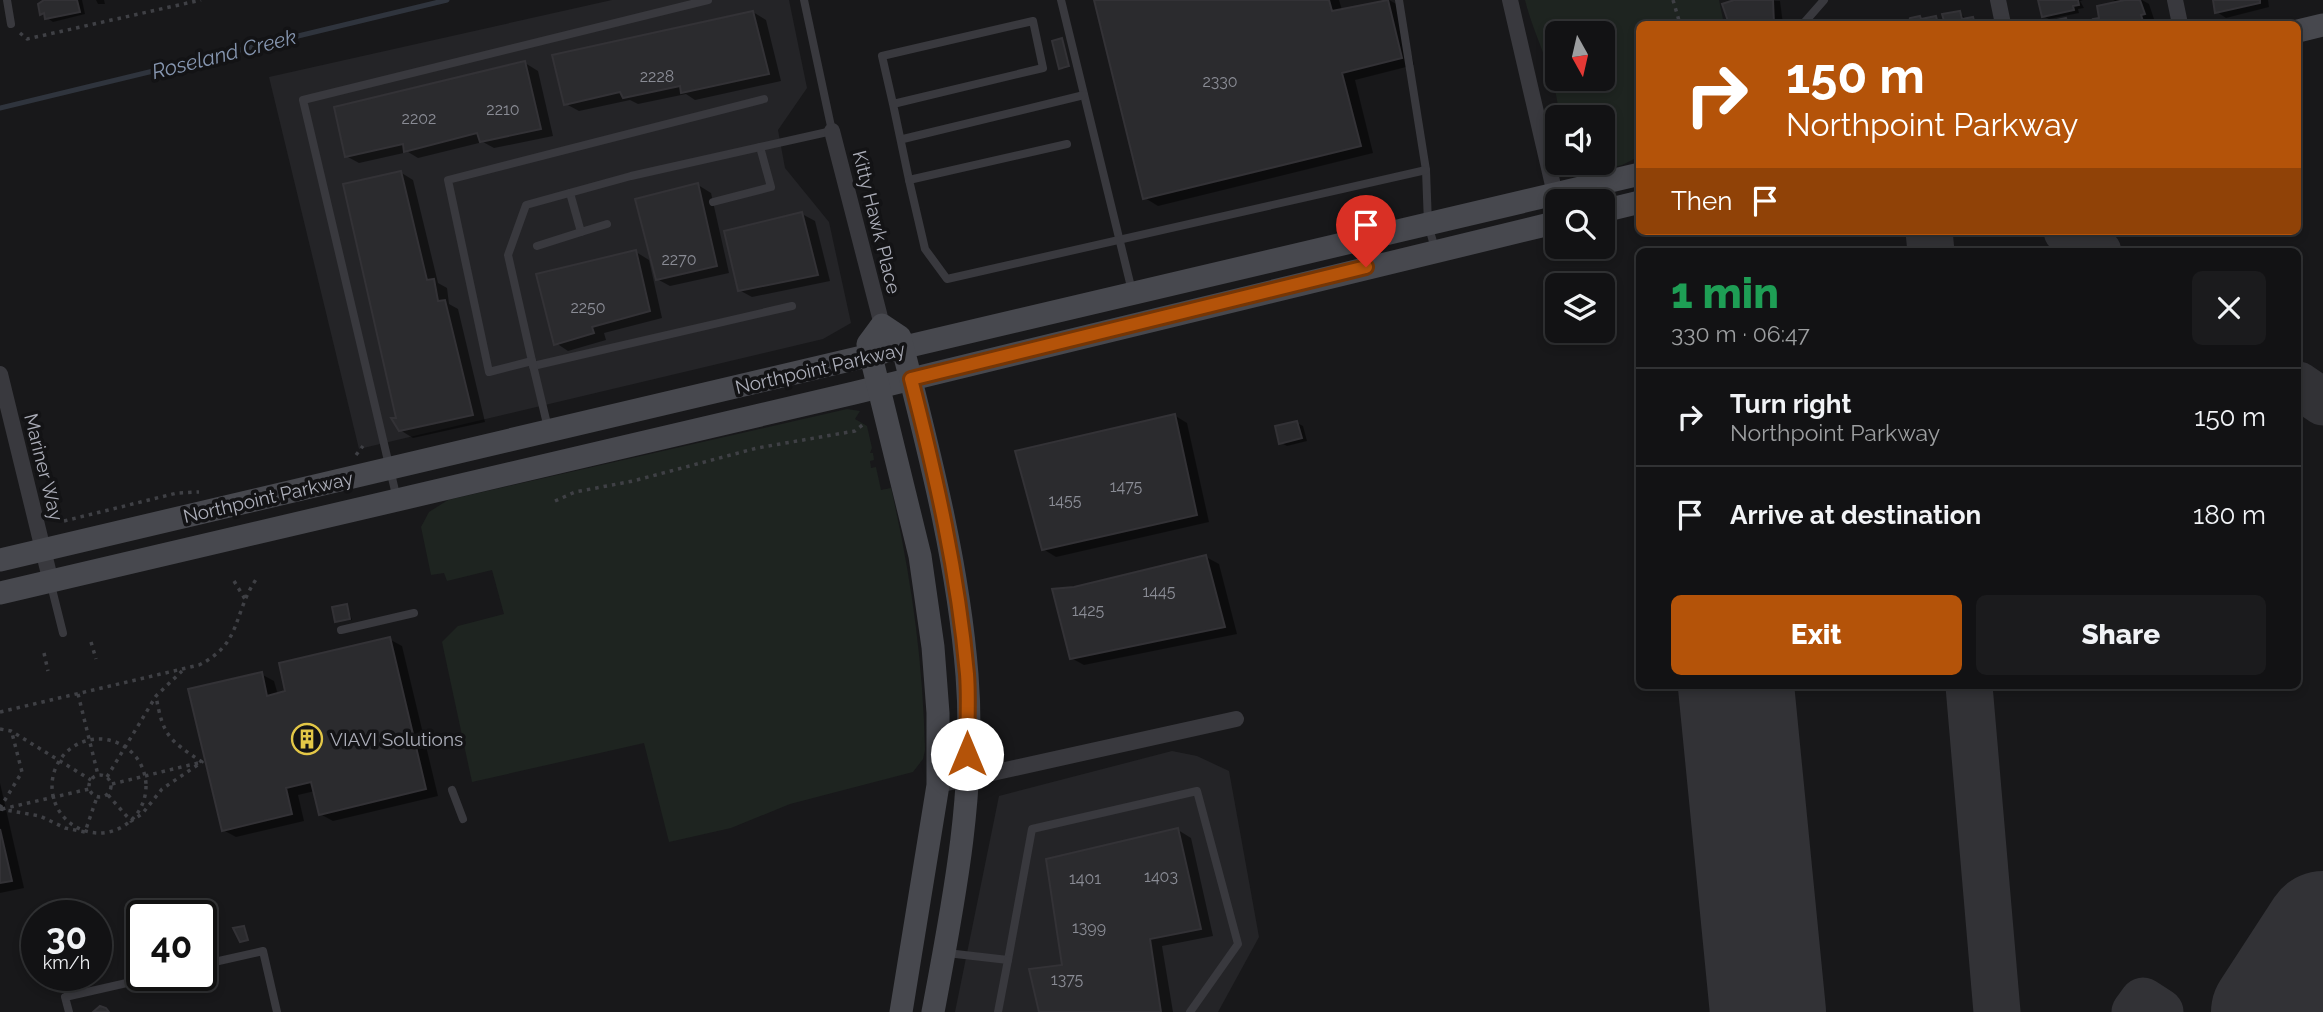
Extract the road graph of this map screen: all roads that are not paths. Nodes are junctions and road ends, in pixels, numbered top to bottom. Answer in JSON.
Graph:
{"nodes":[{"id":1,"x":7,"y":0,"type":"edge"},
{"id":2,"x":708,"y":0,"type":"edge"},
{"id":3,"x":804,"y":0,"type":"edge"},
{"id":4,"x":1061,"y":0,"type":"edge"},
{"id":5,"x":1399,"y":0,"type":"edge"},
{"id":6,"x":1510,"y":0,"type":"edge"},
{"id":7,"x":1824,"y":0,"type":"edge"},
{"id":8,"x":1998,"y":0,"type":"edge"},
{"id":9,"x":2175,"y":0,"type":"edge"},
{"id":10,"x":1806,"y":21,"type":"edge"},
{"id":11,"x":2002,"y":21,"type":"edge"},
{"id":12,"x":2179,"y":21,"type":"edge"},
{"id":13,"x":11,"y":24,"type":"road end"},
{"id":14,"x":2323,"y":25,"type":"edge"},
{"id":15,"x":2301,"y":30,"type":"edge"},
{"id":16,"x":1084,"y":95,"type":"junction"},
{"id":17,"x":764,"y":99,"type":"dead end"},
{"id":18,"x":893,"y":104,"type":"junction"},
{"id":19,"x":832,"y":131,"type":"junction"},
{"id":20,"x":902,"y":139,"type":"junction"},
{"id":21,"x":1066,"y":144,"type":"dead end"},
{"id":22,"x":760,"y":147,"type":"junction"},
{"id":23,"x":1426,"y":170,"type":"junction"},
{"id":24,"x":1636,"y":175,"type":"edge"},
{"id":25,"x":909,"y":180,"type":"junction"},
{"id":26,"x":1554,"y":189,"type":"edge"},
{"id":27,"x":1576,"y":189,"type":"edge"},
{"id":28,"x":569,"y":193,"type":"junction"},
{"id":29,"x":1545,"y":196,"type":"edge"},
{"id":30,"x":713,"y":202,"type":"dead end"},
{"id":31,"x":1636,"y":203,"type":"edge"},
{"id":32,"x":1615,"y":208,"type":"edge"},
{"id":33,"x":1428,"y":224,"type":"junction"},
{"id":34,"x":607,"y":225,"type":"dead end"},
{"id":35,"x":1545,"y":225,"type":"edge"},
{"id":36,"x":581,"y":232,"type":"junction"},
{"id":37,"x":1120,"y":241,"type":"junction"},
{"id":38,"x":537,"y":246,"type":"dead end"},
{"id":39,"x":1435,"y":251,"type":"junction"},
{"id":40,"x":1133,"y":294,"type":"junction"},
{"id":41,"x":792,"y":306,"type":"dead end"},
{"id":42,"x":882,"y":325,"type":"junction"},
{"id":43,"x":903,"y":348,"type":"junction"},
{"id":44,"x":871,"y":355,"type":"junction"},
{"id":45,"x":532,"y":363,"type":"junction"},
{"id":46,"x":0,"y":374,"type":"edge"},
{"id":47,"x":911,"y":379,"type":"junction"},
{"id":48,"x":878,"y":387,"type":"junction"},
{"id":49,"x":549,"y":430,"type":"junction"},
{"id":50,"x":390,"y":469,"type":"junction"},
{"id":51,"x":397,"y":499,"type":"junction"},
{"id":52,"x":0,"y":560,"type":"edge"},
{"id":53,"x":47,"y":567,"type":"junction"},
{"id":54,"x":0,"y":593,"type":"edge"},
{"id":55,"x":414,"y":613,"type":"dead end"},
{"id":56,"x":341,"y":630,"type":"dead end"},
{"id":57,"x":63,"y":633,"type":"dead end"},
{"id":58,"x":1236,"y":719,"type":"dead end"},
{"id":59,"x":967,"y":779,"type":"junction"},
{"id":60,"x":939,"y":785,"type":"junction"},
{"id":61,"x":452,"y":790,"type":"dead end"},
{"id":62,"x":463,"y":819,"type":"dead end"},
{"id":63,"x":944,"y":952,"type":"junction"},
{"id":64,"x":1008,"y":960,"type":"junction"},
{"id":65,"x":217,"y":961,"type":"edge"},
{"id":66,"x":126,"y":983,"type":"edge"},
{"id":67,"x":69,"y":1012,"type":"edge"},
{"id":68,"x":277,"y":1012,"type":"edge"},
{"id":69,"x":901,"y":1012,"type":"edge"},
{"id":70,"x":933,"y":1012,"type":"edge"},
{"id":71,"x":998,"y":1012,"type":"edge"},
{"id":72,"x":1190,"y":1012,"type":"edge"}],
"edges":[{"from":1,"to":13,"type":"lane"},
{"from":2,"to":50,"type":"lane"},
{"from":3,"to":19,"type":"lane"},
{"from":4,"to":16,"type":"lane"},
{"from":5,"to":23,"type":"lane"},
{"from":6,"to":26,"type":"street"},
{"from":7,"to":10,"type":"lane"},
{"from":8,"to":11,"type":"street"},
{"from":9,"to":12,"type":"street"},
{"from":14,"to":15,"type":"street"},
{"from":16,"to":20,"type":"lane"},
{"from":16,"to":37,"type":"lane"},
{"from":17,"to":45,"type":"lane"},
{"from":18,"to":18,"type":"lane"},
{"from":18,"to":20,"type":"lane"},
{"from":19,"to":22,"type":"lane"},
{"from":19,"to":42,"type":"street","name":"Kitty Hawk Place"},
{"from":20,"to":25,"type":"lane"},
{"from":21,"to":25,"type":"lane"},
{"from":22,"to":28,"type":"lane"},
{"from":22,"to":30,"type":"lane"},
{"from":23,"to":33,"type":"lane"},
{"from":23,"to":37,"type":"lane"},
{"from":24,"to":27,"type":"street","name":"Northpoint Parkway"},
{"from":25,"to":37,"type":"lane"},
{"from":28,"to":36,"type":"lane"},
{"from":28,"to":45,"type":"lane"},
{"from":29,"to":33,"type":"street","name":"Northpoint Parkway"},
{"from":31,"to":32,"type":"street"},
{"from":33,"to":39,"type":"lane"},
{"from":33,"to":40,"type":"street","name":"Northpoint Parkway"},
{"from":34,"to":36,"type":"lane"},
{"from":35,"to":39,"type":"street","name":"Northpoint Parkway"},
{"from":36,"to":38,"type":"lane"},
{"from":37,"to":40,"type":"lane"},
{"from":39,"to":47,"type":"street","name":"Northpoint Parkway"},
{"from":40,"to":43,"type":"street","name":"Northpoint Parkway"},
{"from":41,"to":45,"type":"lane"},
{"from":42,"to":43,"type":"street"},
{"from":42,"to":44,"type":"street"},
{"from":43,"to":44,"type":"street","name":"Northpoint Parkway"},
{"from":43,"to":47,"type":"street"},
{"from":44,"to":48,"type":"street"},
{"from":44,"to":49,"type":"street","name":"Northpoint Parkway"},
{"from":45,"to":49,"type":"lane"},
{"from":46,"to":53,"type":"street","name":"Mariner Way"},
{"from":47,"to":48,"type":"street","name":"Northpoint Parkway"},
{"from":47,"to":59,"type":"street"},
{"from":48,"to":51,"type":"street","name":"Northpoint Parkway"},
{"from":48,"to":60,"type":"street"},
{"from":49,"to":50,"type":"street","name":"Northpoint Parkway"},
{"from":50,"to":51,"type":"lane"},
{"from":50,"to":53,"type":"street","name":"Northpoint Parkway"},
{"from":51,"to":53,"type":"street","name":"Northpoint Parkway"},
{"from":52,"to":53,"type":"street","name":"Northpoint Parkway"},
{"from":53,"to":54,"type":"street","name":"Northpoint Parkway"},
{"from":53,"to":57,"type":"lane"},
{"from":55,"to":56,"type":"lane"},
{"from":58,"to":59,"type":"street"},
{"from":59,"to":60,"type":"street"},
{"from":59,"to":63,"type":"street"},
{"from":60,"to":69,"type":"street"},
{"from":61,"to":62,"type":"lane"},
{"from":63,"to":64,"type":"lane"},
{"from":63,"to":70,"type":"street"},
{"from":64,"to":71,"type":"lane"},
{"from":64,"to":72,"type":"lane"},
{"from":65,"to":68,"type":"lane"},
{"from":66,"to":67,"type":"lane"}]}
